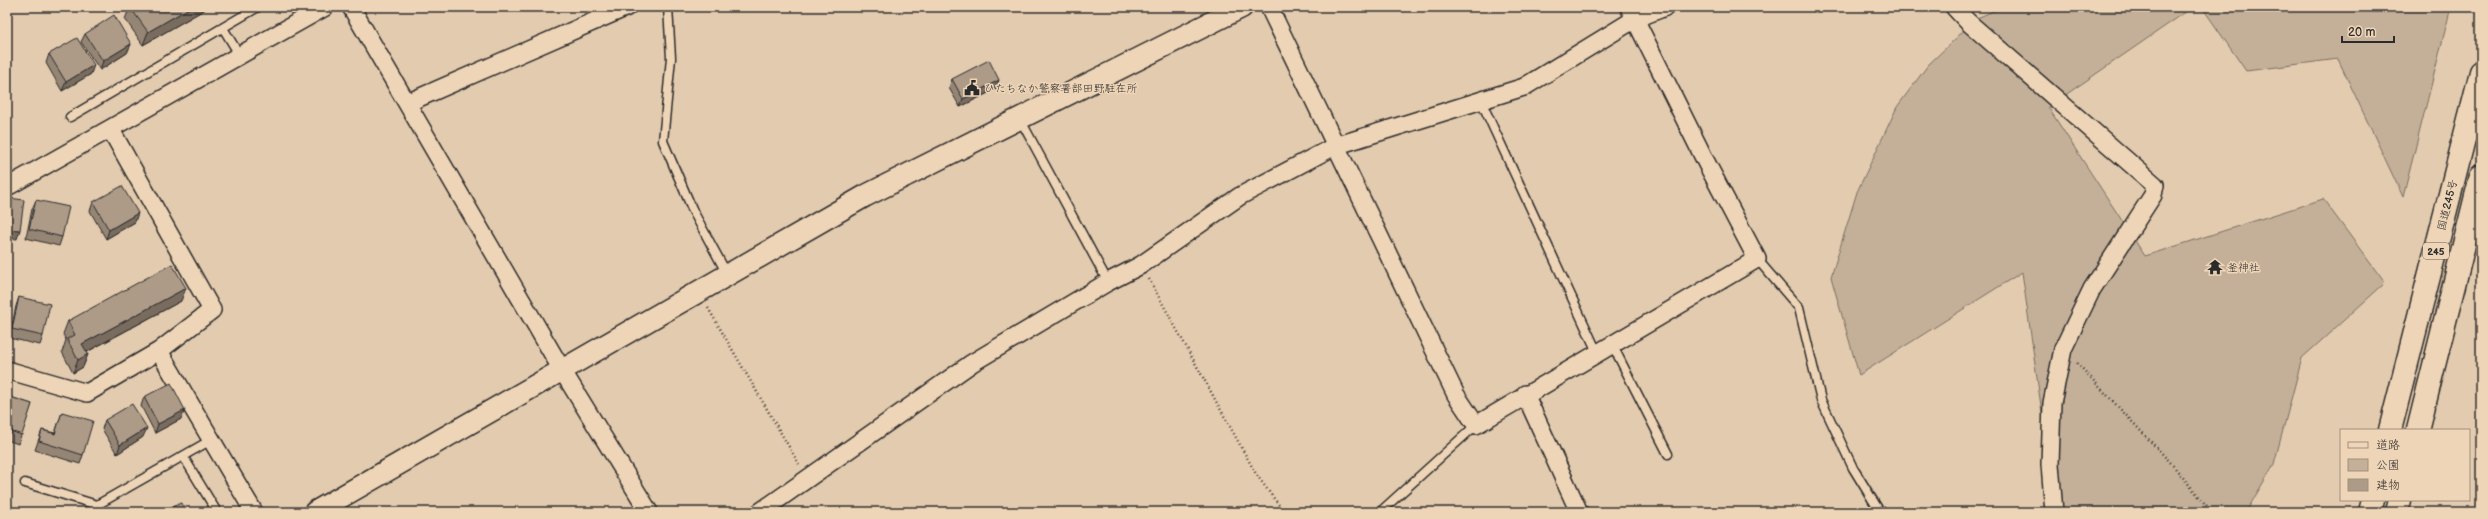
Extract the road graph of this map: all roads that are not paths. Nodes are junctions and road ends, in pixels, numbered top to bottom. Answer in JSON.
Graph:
{"nodes":[{"id":1,"x":258,"y":7,"type":"edge"},
{"id":2,"x":325,"y":7,"type":"edge"},
{"id":3,"x":351,"y":7,"type":"edge"},
{"id":4,"x":627,"y":7,"type":"edge"},
{"id":5,"x":668,"y":7,"type":"edge"},
{"id":6,"x":1242,"y":7,"type":"edge"},
{"id":7,"x":1269,"y":7,"type":"edge"},
{"id":8,"x":1665,"y":7,"type":"edge"},
{"id":9,"x":1954,"y":7,"type":"edge"},
{"id":10,"x":1632,"y":13,"type":"edge"},
{"id":11,"x":223,"y":28,"type":"junction"},
{"id":12,"x":240,"y":56,"type":"junction"},
{"id":13,"x":2481,"y":72,"type":"edge"},
{"id":14,"x":1481,"y":101,"type":"junction"},
{"id":15,"x":407,"y":103,"type":"junction"},
{"id":16,"x":70,"y":116,"type":"dead end"},
{"id":17,"x":1019,"y":119,"type":"junction"},
{"id":18,"x":111,"y":130,"type":"junction"},
{"id":19,"x":1335,"y":146,"type":"junction"},
{"id":20,"x":2481,"y":176,"type":"edge"},
{"id":21,"x":7,"y":187,"type":"edge"},
{"id":22,"x":1757,"y":259,"type":"junction"},
{"id":23,"x":727,"y":274,"type":"junction"},
{"id":24,"x":1108,"y":282,"type":"junction"},
{"id":25,"x":1612,"y":344,"type":"junction"},
{"id":26,"x":159,"y":351,"type":"junction"},
{"id":27,"x":1597,"y":352,"type":"junction"},
{"id":28,"x":7,"y":370,"type":"edge"},
{"id":29,"x":562,"y":370,"type":"junction"},
{"id":30,"x":1525,"y":394,"type":"junction"},
{"id":31,"x":1476,"y":425,"type":"junction"},
{"id":32,"x":2390,"y":429,"type":"edge"},
{"id":33,"x":2418,"y":429,"type":"edge"},
{"id":34,"x":211,"y":440,"type":"junction"},
{"id":35,"x":1668,"y":454,"type":"dead end"},
{"id":36,"x":183,"y":456,"type":"junction"},
{"id":37,"x":25,"y":483,"type":"dead end"},
{"id":38,"x":2373,"y":501,"type":"edge"},
{"id":39,"x":2400,"y":501,"type":"edge"},
{"id":40,"x":217,"y":512,"type":"edge"},
{"id":41,"x":254,"y":512,"type":"edge"},
{"id":42,"x":316,"y":512,"type":"edge"},
{"id":43,"x":649,"y":512,"type":"edge"},
{"id":44,"x":760,"y":512,"type":"edge"},
{"id":45,"x":1380,"y":512,"type":"edge"},
{"id":46,"x":1579,"y":512,"type":"edge"},
{"id":47,"x":1880,"y":512,"type":"edge"},
{"id":48,"x":2054,"y":512,"type":"edge"},
{"id":49,"x":2370,"y":512,"type":"edge"},
{"id":50,"x":2397,"y":512,"type":"edge"}],
"edges":[{"from":1,"to":11,"type":"lane"},
{"from":2,"to":12,"type":"street"},
{"from":3,"to":15,"type":"street"},
{"from":4,"to":15,"type":"street"},
{"from":5,"to":23,"type":"lane"},
{"from":6,"to":17,"type":"street"},
{"from":7,"to":19,"type":"street"},
{"from":8,"to":10,"type":"street"},
{"from":9,"to":48,"type":"street"},
{"from":10,"to":14,"type":"street"},
{"from":10,"to":22,"type":"street"},
{"from":11,"to":12,"type":"lane"},
{"from":11,"to":16,"type":"lane"},
{"from":12,"to":18,"type":"street"},
{"from":13,"to":32,"type":"highway","name":"国道245号","number":"245"},
{"from":14,"to":19,"type":"street"},
{"from":14,"to":27,"type":"lane"},
{"from":15,"to":29,"type":"street"},
{"from":17,"to":23,"type":"street"},
{"from":17,"to":24,"type":"lane"},
{"from":18,"to":21,"type":"street"},
{"from":18,"to":26,"type":"street"},
{"from":19,"to":24,"type":"street"},
{"from":19,"to":31,"type":"street"},
{"from":20,"to":33,"type":"highway","number":"245"},
{"from":22,"to":25,"type":"street"},
{"from":22,"to":47,"type":"lane"},
{"from":23,"to":29,"type":"street"},
{"from":24,"to":44,"type":"street"},
{"from":25,"to":27,"type":"street"},
{"from":25,"to":35,"type":"lane"},
{"from":26,"to":28,"type":"street"},
{"from":26,"to":34,"type":"street"},
{"from":27,"to":30,"type":"street"},
{"from":29,"to":42,"type":"street"},
{"from":29,"to":43,"type":"street"},
{"from":30,"to":31,"type":"street"},
{"from":30,"to":46,"type":"street"},
{"from":31,"to":45,"type":"lane"},
{"from":34,"to":36,"type":"lane"},
{"from":34,"to":41,"type":"street"},
{"from":36,"to":37,"type":"lane"},
{"from":36,"to":40,"type":"lane"},
{"from":38,"to":49,"type":"highway"},
{"from":39,"to":50,"type":"highway"}]}
